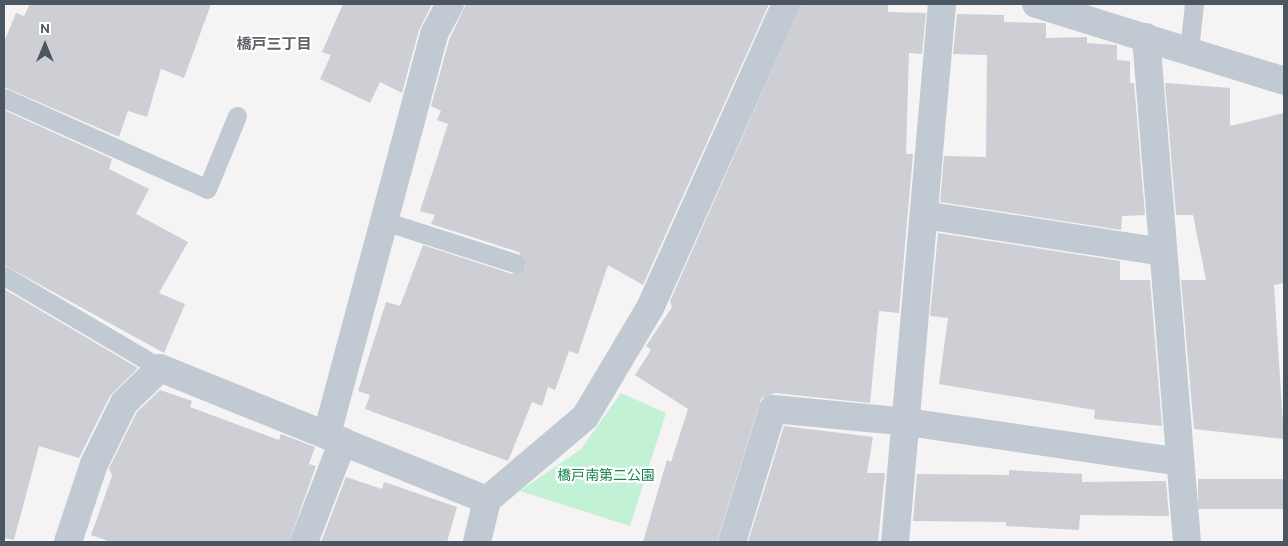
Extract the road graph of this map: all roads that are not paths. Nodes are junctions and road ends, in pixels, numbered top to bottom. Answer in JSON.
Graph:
{"nodes":[{"id":1,"x":450,"y":4,"type":"edge"},
{"id":2,"x":786,"y":4,"type":"edge"},
{"id":3,"x":942,"y":4,"type":"edge"},
{"id":4,"x":1036,"y":4,"type":"edge"},
{"id":5,"x":1194,"y":4,"type":"edge"},
{"id":6,"x":1146,"y":37,"type":"junction"},
{"id":7,"x":1188,"y":50,"type":"junction"},
{"id":8,"x":1284,"y":81,"type":"edge"},
{"id":9,"x":4,"y":98,"type":"edge"},
{"id":10,"x":237,"y":116,"type":"dead end"},
{"id":11,"x":924,"y":215,"type":"junction"},
{"id":12,"x":384,"y":221,"type":"junction"},
{"id":13,"x":1163,"y":252,"type":"junction"},
{"id":14,"x":515,"y":263,"type":"dead end"},
{"id":15,"x":4,"y":276,"type":"edge"},
{"id":16,"x":160,"y":368,"type":"junction"},
{"id":17,"x":907,"y":422,"type":"junction"},
{"id":18,"x":335,"y":437,"type":"junction"},
{"id":19,"x":1180,"y":462,"type":"junction"},
{"id":20,"x":487,"y":500,"type":"junction"},
{"id":21,"x":68,"y":542,"type":"edge"},
{"id":22,"x":304,"y":542,"type":"edge"},
{"id":23,"x":477,"y":542,"type":"edge"},
{"id":24,"x":732,"y":542,"type":"edge"},
{"id":25,"x":895,"y":542,"type":"edge"},
{"id":26,"x":1186,"y":542,"type":"edge"}],
"edges":[{"from":1,"to":12,"type":"street"},
{"from":2,"to":20,"type":"street"},
{"from":3,"to":11,"type":"street"},
{"from":4,"to":6,"type":"street"},
{"from":5,"to":7,"type":"lane"},
{"from":6,"to":7,"type":"street"},
{"from":6,"to":13,"type":"street"},
{"from":7,"to":8,"type":"street"},
{"from":9,"to":10,"type":"lane"},
{"from":11,"to":13,"type":"street"},
{"from":11,"to":17,"type":"street"},
{"from":12,"to":14,"type":"lane"},
{"from":12,"to":18,"type":"street"},
{"from":13,"to":19,"type":"street"},
{"from":15,"to":16,"type":"lane"},
{"from":16,"to":18,"type":"street"},
{"from":16,"to":21,"type":"street"},
{"from":17,"to":19,"type":"street"},
{"from":17,"to":24,"type":"street"},
{"from":17,"to":25,"type":"street"},
{"from":18,"to":20,"type":"street"},
{"from":18,"to":22,"type":"street"},
{"from":19,"to":26,"type":"street"},
{"from":20,"to":23,"type":"street"}]}
